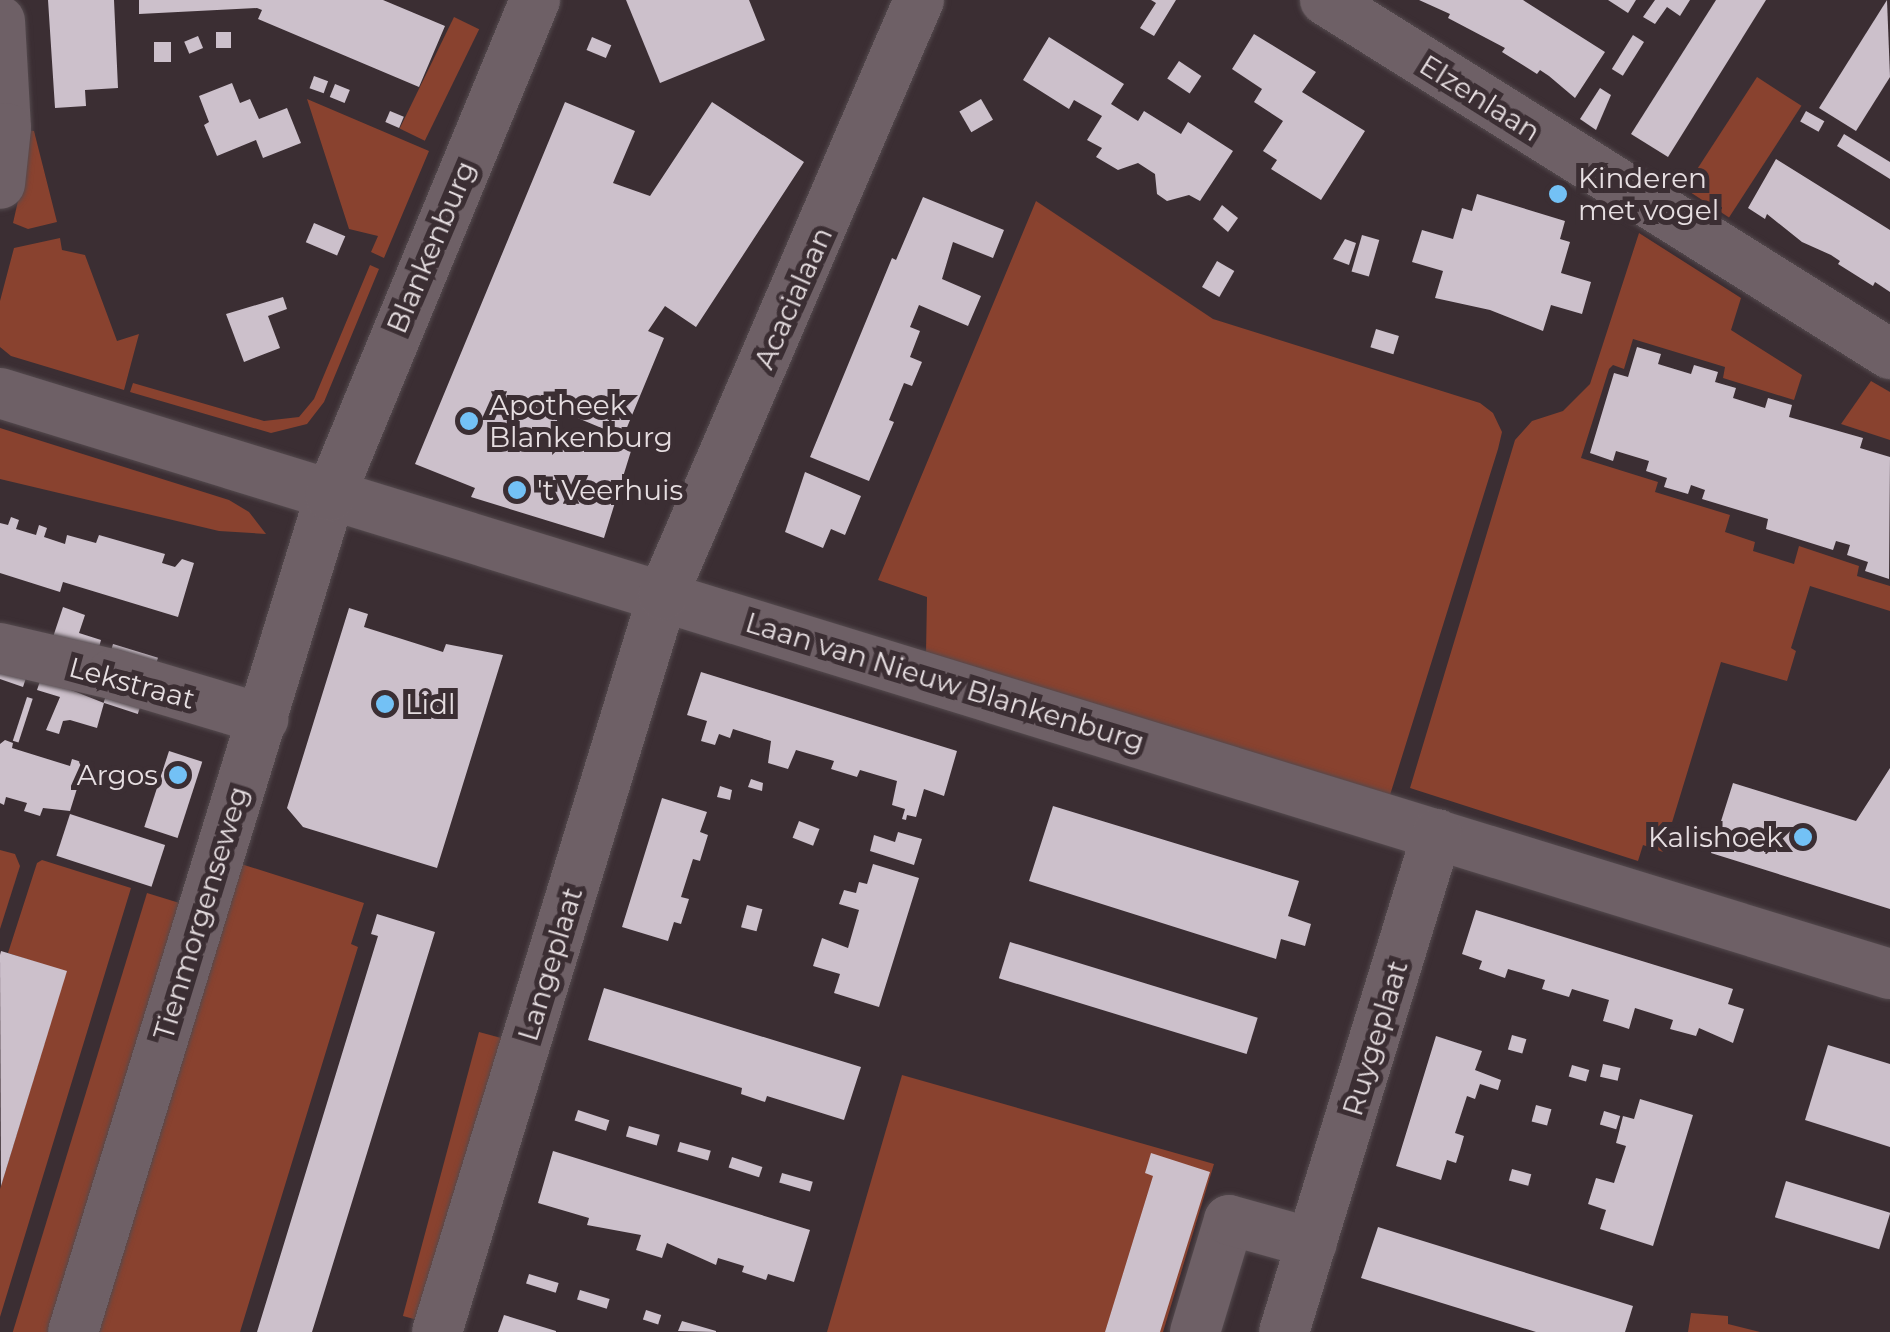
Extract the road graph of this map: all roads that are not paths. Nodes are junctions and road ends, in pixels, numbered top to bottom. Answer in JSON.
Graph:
{"nodes":[{"id":1,"x":535,"y":0,"type":"edge"},
{"id":2,"x":919,"y":0,"type":"edge"},
{"id":3,"x":1325,"y":0,"type":"edge"},
{"id":4,"x":0,"y":21,"type":"edge"},
{"id":5,"x":0,"y":184,"type":"edge"},
{"id":6,"x":1890,"y":354,"type":"edge"},
{"id":7,"x":0,"y":393,"type":"edge"},
{"id":8,"x":330,"y":496,"type":"junction"},
{"id":9,"x":663,"y":595,"type":"junction"},
{"id":10,"x":0,"y":648,"type":"edge"},
{"id":11,"x":263,"y":719,"type":"junction"},
{"id":12,"x":1438,"y":834,"type":"junction"},
{"id":13,"x":1890,"y":974,"type":"edge"},
{"id":14,"x":1312,"y":1243,"type":"junction"},
{"id":15,"x":73,"y":1332,"type":"edge"},
{"id":16,"x":437,"y":1332,"type":"edge"},
{"id":17,"x":1195,"y":1332,"type":"edge"},
{"id":18,"x":1284,"y":1332,"type":"edge"}],
"edges":[{"from":1,"to":8,"type":"street","name":"Blankenburg"},
{"from":2,"to":9,"type":"street","name":"Acacialaan"},
{"from":3,"to":6,"type":"street","name":"Elzenlaan"},
{"from":4,"to":5,"type":"street"},
{"from":7,"to":8,"type":"street","name":"Laan van Nieuw Blankenburg"},
{"from":8,"to":9,"type":"street","name":"Laan van Nieuw Blankenburg"},
{"from":8,"to":11,"type":"street","name":"Tienmorgenseweg"},
{"from":9,"to":12,"type":"street","name":"Laan van Nieuw Blankenburg"},
{"from":9,"to":16,"type":"street","name":"Langeplaat"},
{"from":10,"to":11,"type":"street","name":"Lekstraat"},
{"from":11,"to":15,"type":"street","name":"Tienmorgenseweg"},
{"from":12,"to":13,"type":"street","name":"Laan van Nieuw Blankenburg"},
{"from":12,"to":14,"type":"street","name":"Ruygeplaat"},
{"from":14,"to":17,"type":"street"},
{"from":14,"to":18,"type":"street","name":"Ruygeplaat"}]}
